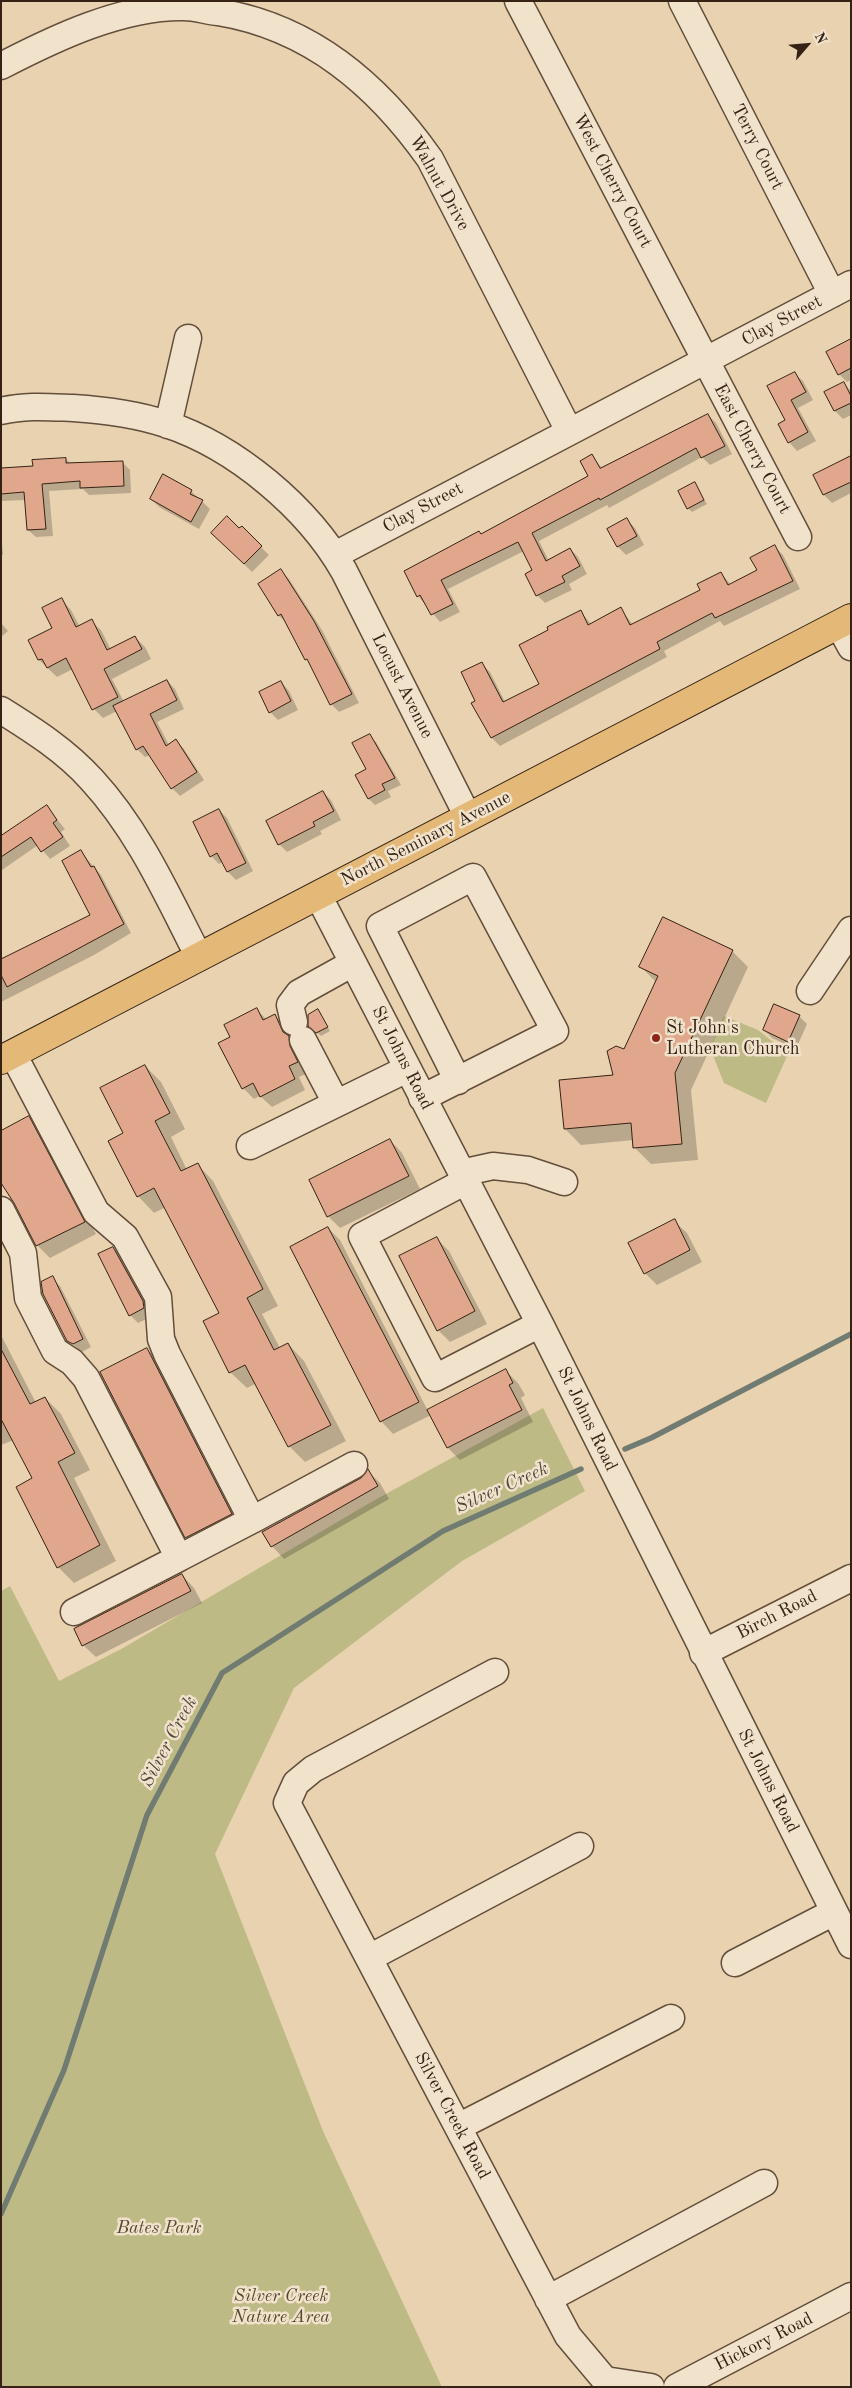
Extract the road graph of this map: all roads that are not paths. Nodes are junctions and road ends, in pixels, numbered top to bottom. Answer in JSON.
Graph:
{"nodes":[{"id":1,"x":518,"y":1,"type":"edge"},
{"id":2,"x":682,"y":1,"type":"edge"},
{"id":3,"x":184,"y":4,"type":"edge"},
{"id":4,"x":1,"y":66,"type":"edge"},
{"id":5,"x":842,"y":289,"type":"edge"},
{"id":6,"x":188,"y":338,"type":"dead end"},
{"id":7,"x":705,"y":361,"type":"junction"},
{"id":8,"x":1,"y":411,"type":"edge"},
{"id":9,"x":168,"y":424,"type":"junction"},
{"id":10,"x":569,"y":431,"type":"junction"},
{"id":11,"x":798,"y":537,"type":"dead end"},
{"id":12,"x":335,"y":555,"type":"junction"},
{"id":13,"x":847,"y":630,"type":"edge"},
{"id":14,"x":1,"y":710,"type":"edge"},
{"id":15,"x":468,"y":817,"type":"junction"},
{"id":16,"x":318,"y":895,"type":"junction"},
{"id":17,"x":851,"y":930,"type":"edge"},
{"id":18,"x":393,"y":953,"type":"junction"},
{"id":19,"x":199,"y":957,"type":"junction"},
{"id":20,"x":355,"y":967,"type":"junction"},
{"id":21,"x":810,"y":991,"type":"dead end"},
{"id":22,"x":7,"y":1057,"type":"edge"},
{"id":23,"x":407,"y":1069,"type":"junction"},
{"id":24,"x":458,"y":1081,"type":"junction"},
{"id":25,"x":422,"y":1098,"type":"junction"},
{"id":26,"x":336,"y":1103,"type":"junction"},
{"id":27,"x":250,"y":1146,"type":"dead end"},
{"id":28,"x":463,"y":1177,"type":"junction"},
{"id":29,"x":564,"y":1182,"type":"dead end"},
{"id":30,"x":1,"y":1210,"type":"edge"},
{"id":31,"x":540,"y":1324,"type":"junction"},
{"id":32,"x":354,"y":1465,"type":"dead end"},
{"id":33,"x":252,"y":1520,"type":"junction"},
{"id":34,"x":180,"y":1558,"type":"junction"},
{"id":35,"x":851,"y":1578,"type":"edge"},
{"id":36,"x":74,"y":1612,"type":"dead end"},
{"id":37,"x":703,"y":1653,"type":"junction"},
{"id":38,"x":495,"y":1672,"type":"dead end"},
{"id":39,"x":580,"y":1846,"type":"dead end"},
{"id":40,"x":834,"y":1912,"type":"junction"},
{"id":41,"x":851,"y":1945,"type":"edge"},
{"id":42,"x":369,"y":1958,"type":"junction"},
{"id":43,"x":735,"y":1963,"type":"dead end"},
{"id":44,"x":671,"y":2018,"type":"dead end"},
{"id":45,"x":458,"y":2127,"type":"junction"},
{"id":46,"x":764,"y":2184,"type":"dead end"},
{"id":47,"x":851,"y":2296,"type":"edge"},
{"id":48,"x":548,"y":2299,"type":"junction"},
{"id":49,"x":651,"y":2387,"type":"edge"},
{"id":50,"x":677,"y":2387,"type":"edge"}],
"edges":[{"from":1,"to":7,"type":"street","name":"West Cherry Court"},
{"from":2,"to":5,"type":"street","name":"Terry Court"},
{"from":3,"to":4,"type":"street","name":"Walnut Drive"},
{"from":3,"to":10,"type":"street","name":"Walnut Drive"},
{"from":5,"to":7,"type":"street","name":"Clay Street"},
{"from":6,"to":9,"type":"street"},
{"from":7,"to":10,"type":"street","name":"Clay Street"},
{"from":7,"to":11,"type":"street","name":"East Cherry Court"},
{"from":8,"to":9,"type":"street"},
{"from":9,"to":12,"type":"street"},
{"from":10,"to":12,"type":"street","name":"Clay Street"},
{"from":12,"to":15,"type":"street","name":"Locust Avenue"},
{"from":13,"to":15,"type":"main road","name":"North Seminary Avenue"},
{"from":14,"to":19,"type":"street"},
{"from":15,"to":16,"type":"main road","name":"North Seminary Avenue"},
{"from":16,"to":19,"type":"main road","name":"North Seminary Avenue"},
{"from":16,"to":20,"type":"street","name":"St Johns Road"},
{"from":17,"to":21,"type":"street"},
{"from":18,"to":20,"type":"street"},
{"from":18,"to":24,"type":"street"},
{"from":18,"to":24,"type":"street"},
{"from":19,"to":22,"type":"main road","name":"North Seminary Avenue"},
{"from":20,"to":23,"type":"street","name":"St Johns Road"},
{"from":20,"to":26,"type":"street"},
{"from":22,"to":33,"type":"street"},
{"from":23,"to":25,"type":"street","name":"St Johns Road"},
{"from":23,"to":26,"type":"street"},
{"from":24,"to":25,"type":"street"},
{"from":25,"to":28,"type":"street","name":"St Johns Road"},
{"from":26,"to":27,"type":"street"},
{"from":28,"to":29,"type":"street"},
{"from":28,"to":31,"type":"street","name":"St Johns Road"},
{"from":28,"to":31,"type":"street"},
{"from":30,"to":34,"type":"street"},
{"from":31,"to":37,"type":"street","name":"St Johns Road"},
{"from":32,"to":33,"type":"street"},
{"from":33,"to":34,"type":"street"},
{"from":34,"to":36,"type":"street"},
{"from":35,"to":37,"type":"street","name":"Birch Road"},
{"from":37,"to":40,"type":"street","name":"St Johns Road"},
{"from":38,"to":42,"type":"street","name":"Silver Creek Road"},
{"from":39,"to":42,"type":"street"},
{"from":40,"to":41,"type":"street","name":"St Johns Road"},
{"from":40,"to":43,"type":"street"},
{"from":42,"to":45,"type":"street","name":"Silver Creek Road"},
{"from":44,"to":45,"type":"street"},
{"from":45,"to":48,"type":"street","name":"Silver Creek Road"},
{"from":46,"to":48,"type":"street"},
{"from":47,"to":50,"type":"street","name":"Hickory Road"},
{"from":48,"to":49,"type":"street","name":"Silver Creek Road"}]}
